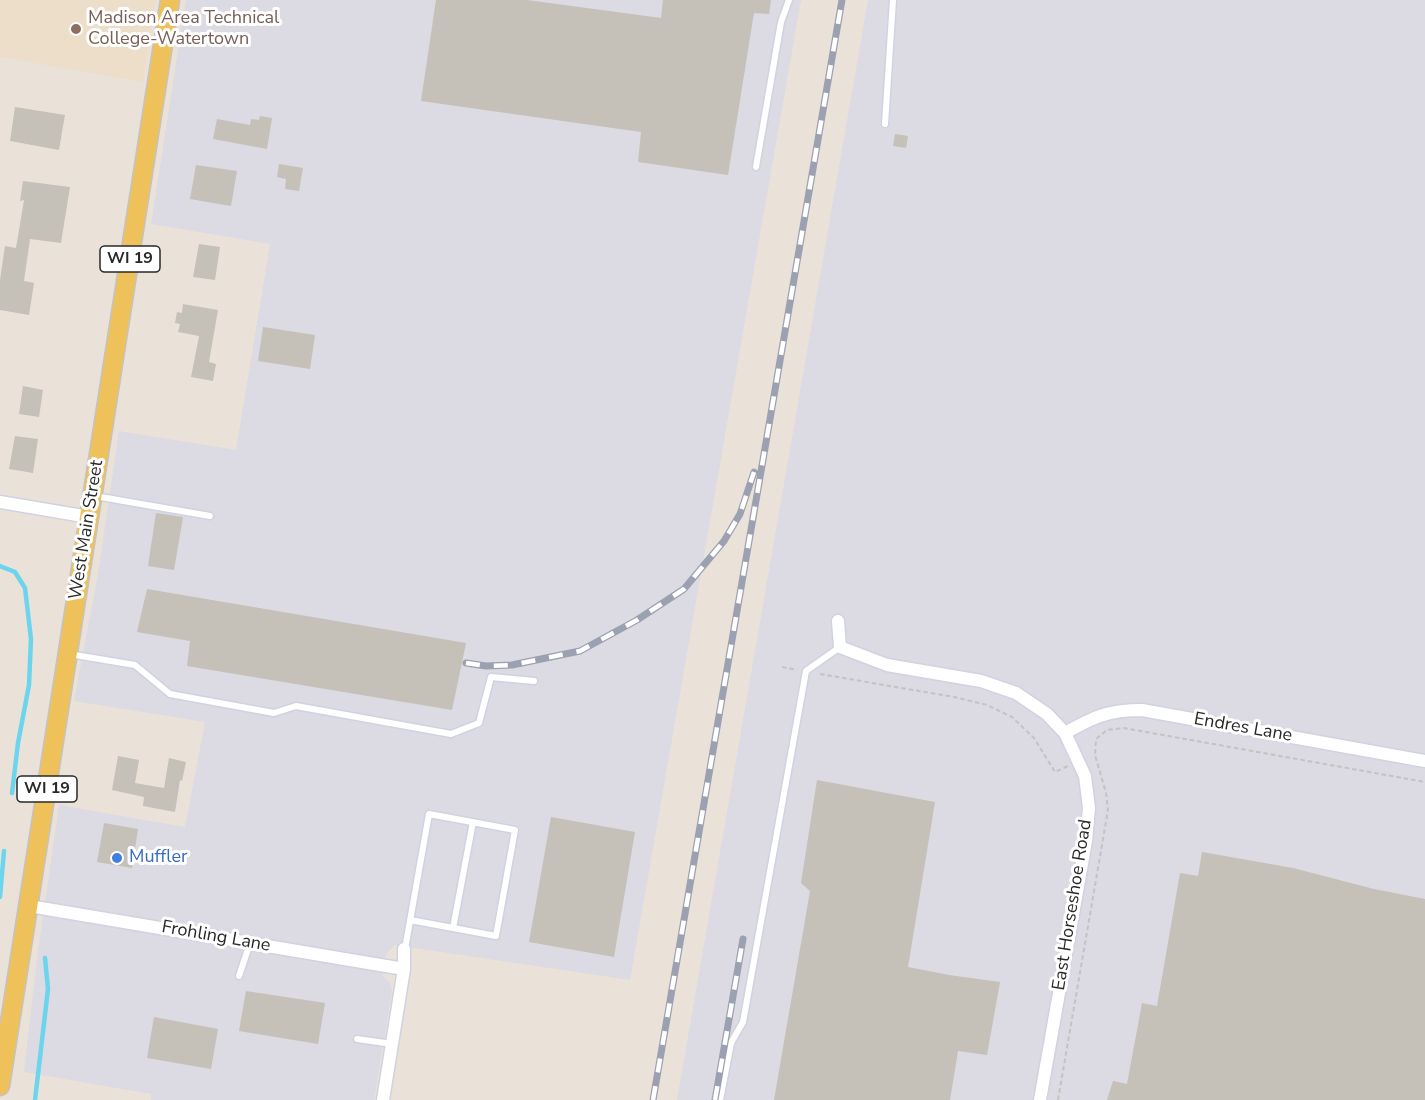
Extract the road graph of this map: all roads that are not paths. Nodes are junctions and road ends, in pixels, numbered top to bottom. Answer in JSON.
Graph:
{"nodes":[{"id":1,"x":170,"y":0,"type":"edge"},
{"id":2,"x":789,"y":0,"type":"edge"},
{"id":3,"x":893,"y":0,"type":"edge"},
{"id":4,"x":885,"y":124,"type":"dead end"},
{"id":5,"x":756,"y":167,"type":"dead end"},
{"id":6,"x":93,"y":496,"type":"junction"},
{"id":7,"x":0,"y":502,"type":"edge"},
{"id":8,"x":210,"y":516,"type":"dead end"},
{"id":9,"x":90,"y":517,"type":"junction"},
{"id":10,"x":838,"y":621,"type":"dead end"},
{"id":11,"x":840,"y":647,"type":"junction"},
{"id":12,"x":68,"y":654,"type":"junction"},
{"id":13,"x":534,"y":681,"type":"dead end"},
{"id":14,"x":1065,"y":733,"type":"junction"},
{"id":15,"x":1425,"y":761,"type":"edge"},
{"id":16,"x":473,"y":822,"type":"junction"},
{"id":17,"x":29,"y":906,"type":"junction"},
{"id":18,"x":410,"y":920,"type":"junction"},
{"id":19,"x":453,"y":928,"type":"junction"},
{"id":20,"x":250,"y":943,"type":"junction"},
{"id":21,"x":405,"y":949,"type":"joint"},
{"id":22,"x":404,"y":969,"type":"junction"},
{"id":23,"x":239,"y":976,"type":"dead end"},
{"id":24,"x":357,"y":1039,"type":"dead end"},
{"id":25,"x":392,"y":1044,"type":"junction"},
{"id":26,"x":4,"y":1060,"type":"junction"},
{"id":27,"x":0,"y":1086,"type":"edge"},
{"id":28,"x":4,"y":1100,"type":"edge"},
{"id":29,"x":383,"y":1100,"type":"edge"},
{"id":30,"x":720,"y":1100,"type":"edge"},
{"id":31,"x":1040,"y":1100,"type":"edge"}],
"edges":[{"from":1,"to":6,"type":"main road","name":"West Main Street","number":"WI 19"},
{"from":2,"to":5,"type":"lane"},
{"from":3,"to":4,"type":"lane"},
{"from":6,"to":8,"type":"lane"},
{"from":6,"to":9,"type":"main road","name":"West Main Street","number":"WI 19"},
{"from":7,"to":9,"type":"street"},
{"from":9,"to":12,"type":"main road","name":"West Main Street","number":"WI 19"},
{"from":10,"to":11,"type":"street"},
{"from":11,"to":14,"type":"street","name":"East Horseshoe Road"},
{"from":11,"to":30,"type":"lane"},
{"from":12,"to":13,"type":"lane"},
{"from":12,"to":17,"type":"main road","name":"West Main Street","number":"WI 19"},
{"from":14,"to":15,"type":"street","name":"Endres Lane"},
{"from":14,"to":31,"type":"street","name":"East Horseshoe Road"},
{"from":16,"to":18,"type":"lane"},
{"from":16,"to":19,"type":"lane"},
{"from":16,"to":19,"type":"lane"},
{"from":17,"to":20,"type":"street","name":"Frohling Lane"},
{"from":17,"to":26,"type":"main road","name":"West Main Street","number":"WI 19"},
{"from":18,"to":19,"type":"lane"},
{"from":18,"to":21,"type":"lane"},
{"from":20,"to":22,"type":"street","name":"Frohling Lane"},
{"from":20,"to":23,"type":"lane"},
{"from":21,"to":22,"type":"street"},
{"from":22,"to":25,"type":"street"},
{"from":24,"to":25,"type":"lane"},
{"from":25,"to":29,"type":"street"},
{"from":26,"to":27,"type":"main road","name":"West Main Street","number":"WI 19"},
{"from":26,"to":28,"type":"main road","name":"West Main Street","number":"WI 19"}]}
